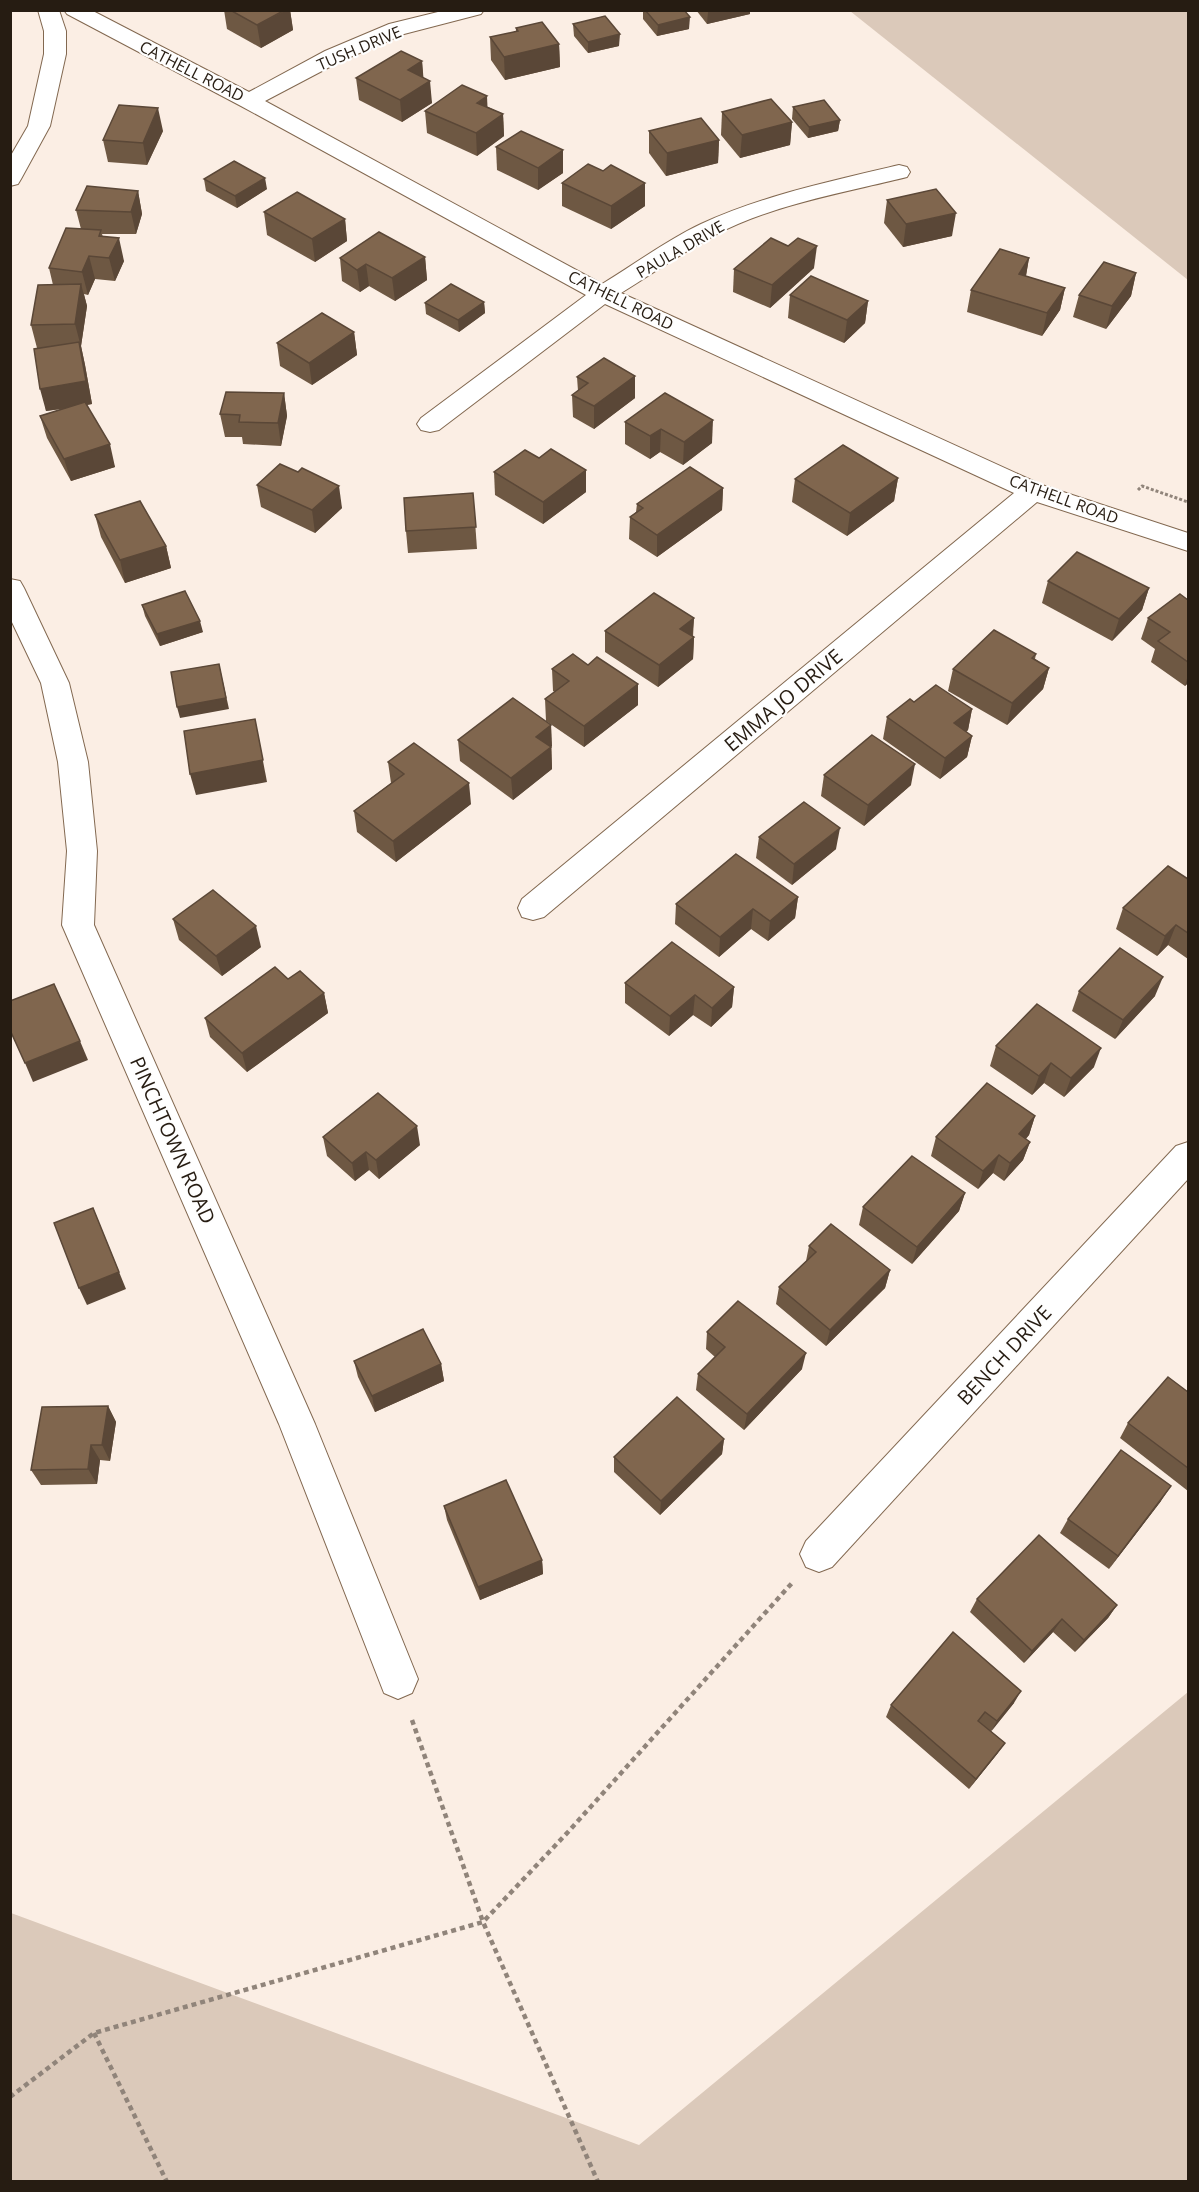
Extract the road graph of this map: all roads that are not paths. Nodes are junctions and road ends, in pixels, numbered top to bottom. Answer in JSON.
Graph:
{"nodes":[{"id":1,"x":48,"y":10,"type":"edge"},
{"id":2,"x":74,"y":10,"type":"edge"},
{"id":3,"x":474,"y":10,"type":"edge"},
{"id":4,"x":249,"y":101,"type":"junction"},
{"id":5,"x":899,"y":172,"type":"dead end"},
{"id":6,"x":10,"y":179,"type":"edge"},
{"id":7,"x":603,"y":294,"type":"junction"},
{"id":8,"x":430,"y":424,"type":"dead end"},
{"id":9,"x":1033,"y":491,"type":"junction"},
{"id":10,"x":1188,"y":542,"type":"edge"},
{"id":11,"x":10,"y":588,"type":"edge"},
{"id":12,"x":533,"y":908,"type":"dead end"},
{"id":13,"x":1188,"y":1156,"type":"edge"},
{"id":14,"x":819,"y":1554,"type":"road end"},
{"id":15,"x":398,"y":1679,"type":"road end"}],
"edges":[{"from":1,"to":6,"type":"street"},
{"from":2,"to":4,"type":"street","name":"CATHELL ROAD"},
{"from":3,"to":4,"type":"street","name":"TUSH DRIVE"},
{"from":4,"to":7,"type":"street","name":"CATHELL ROAD"},
{"from":5,"to":7,"type":"street","name":"PAULA DRIVE"},
{"from":7,"to":8,"type":"street","name":"PAULA DRIVE"},
{"from":7,"to":9,"type":"street","name":"CATHELL ROAD"},
{"from":9,"to":10,"type":"street","name":"CATHELL ROAD"},
{"from":9,"to":12,"type":"street","name":"EMMA JO DRIVE"},
{"from":11,"to":15,"type":"street","name":"PINCHTOWN ROAD"},
{"from":13,"to":14,"type":"street","name":"BENCH DRIVE"}]}
